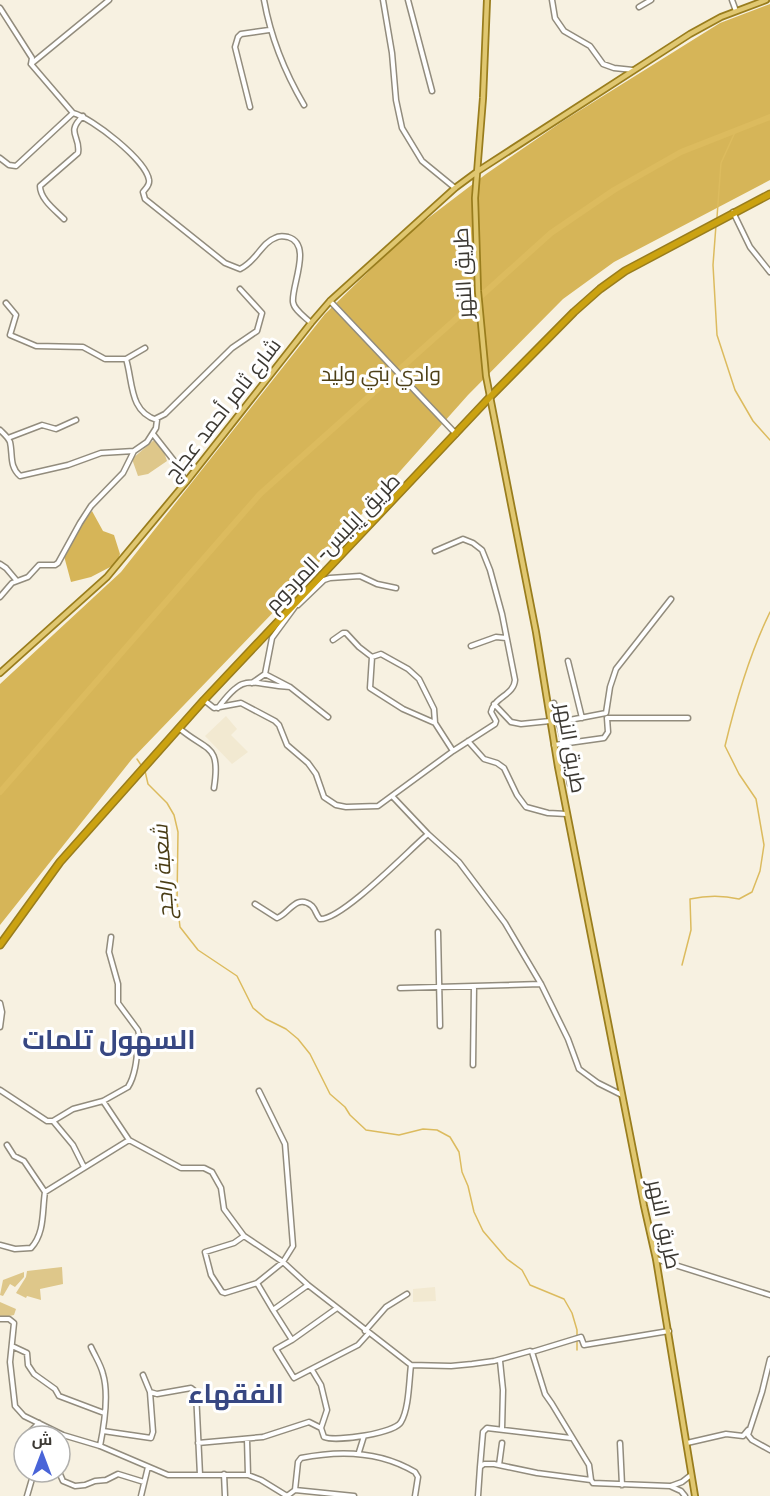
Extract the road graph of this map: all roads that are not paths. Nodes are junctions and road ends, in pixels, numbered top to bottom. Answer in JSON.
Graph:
{"nodes":[{"id":1,"x":109,"y":0,"type":"edge"},
{"id":2,"x":264,"y":0,"type":"edge"},
{"id":3,"x":383,"y":0,"type":"edge"},
{"id":4,"x":408,"y":0,"type":"edge"},
{"id":5,"x":487,"y":0,"type":"edge"},
{"id":6,"x":552,"y":0,"type":"edge"},
{"id":7,"x":651,"y":0,"type":"edge"},
{"id":8,"x":732,"y":0,"type":"edge"},
{"id":9,"x":766,"y":0,"type":"edge"},
{"id":10,"x":639,"y":7,"type":"dead end"},
{"id":11,"x":0,"y":8,"type":"edge"},
{"id":12,"x":736,"y":11,"type":"junction"},
{"id":13,"x":269,"y":30,"type":"junction"},
{"id":14,"x":30,"y":64,"type":"junction"},
{"id":15,"x":633,"y":70,"type":"junction"},
{"id":16,"x":432,"y":91,"type":"dead end"},
{"id":17,"x":304,"y":105,"type":"dead end"},
{"id":18,"x":250,"y":107,"type":"dead end"},
{"id":19,"x":73,"y":113,"type":"junction"},
{"id":20,"x":83,"y":116,"type":"junction"},
{"id":21,"x":0,"y":158,"type":"edge"},
{"id":22,"x":478,"y":171,"type":"junction"},
{"id":23,"x":447,"y":182,"type":"junction"},
{"id":24,"x":455,"y":188,"type":"junction"},
{"id":25,"x":448,"y":194,"type":"junction"},
{"id":26,"x":770,"y":194,"type":"edge"},
{"id":27,"x":733,"y":212,"type":"junction"},
{"id":28,"x":64,"y":219,"type":"dead end"},
{"id":29,"x":770,"y":272,"type":"edge"},
{"id":30,"x":240,"y":289,"type":"dead end"},
{"id":31,"x":330,"y":301,"type":"junction"},
{"id":32,"x":6,"y":303,"type":"dead end"},
{"id":33,"x":311,"y":323,"type":"junction"},
{"id":34,"x":145,"y":348,"type":"dead end"},
{"id":35,"x":126,"y":359,"type":"junction"},
{"id":36,"x":489,"y":398,"type":"junction"},
{"id":37,"x":154,"y":419,"type":"junction"},
{"id":38,"x":76,"y":420,"type":"dead end"},
{"id":39,"x":0,"y":430,"type":"edge"},
{"id":40,"x":153,"y":434,"type":"junction"},
{"id":41,"x":456,"y":435,"type":"junction"},
{"id":42,"x":8,"y":438,"type":"junction"},
{"id":43,"x":134,"y":451,"type":"junction"},
{"id":44,"x":186,"y":482,"type":"junction"},
{"id":45,"x":435,"y":551,"type":"dead end"},
{"id":46,"x":0,"y":564,"type":"edge"},
{"id":47,"x":17,"y":580,"type":"junction"},
{"id":48,"x":0,"y":586,"type":"edge"},
{"id":49,"x":8,"y":588,"type":"junction"},
{"id":50,"x":396,"y":588,"type":"dead end"},
{"id":51,"x":0,"y":597,"type":"edge"},
{"id":52,"x":671,"y":599,"type":"dead end"},
{"id":53,"x":297,"y":604,"type":"junction"},
{"id":54,"x":506,"y":638,"type":"junction"},
{"id":55,"x":333,"y":640,"type":"dead end"},
{"id":56,"x":471,"y":646,"type":"dead end"},
{"id":57,"x":372,"y":657,"type":"junction"},
{"id":58,"x":568,"y":661,"type":"dead end"},
{"id":59,"x":0,"y":673,"type":"edge"},
{"id":60,"x":265,"y":674,"type":"junction"},
{"id":61,"x":252,"y":683,"type":"junction"},
{"id":62,"x":290,"y":687,"type":"junction"},
{"id":63,"x":204,"y":700,"type":"junction"},
{"id":64,"x":554,"y":703,"type":"dead end"},
{"id":65,"x":494,"y":704,"type":"junction"},
{"id":66,"x":217,"y":708,"type":"junction"},
{"id":67,"x":607,"y":716,"type":"junction"},
{"id":68,"x":328,"y":717,"type":"dead end"},
{"id":69,"x":582,"y":718,"type":"junction"},
{"id":70,"x":688,"y":718,"type":"dead end"},
{"id":71,"x":550,"y":721,"type":"junction"},
{"id":72,"x":559,"y":722,"type":"junction"},
{"id":73,"x":435,"y":723,"type":"junction"},
{"id":74,"x":179,"y":728,"type":"junction"},
{"id":75,"x":468,"y":741,"type":"junction"},
{"id":76,"x":564,"y":743,"type":"junction"},
{"id":77,"x":554,"y":745,"type":"junction"},
{"id":78,"x":453,"y":752,"type":"junction"},
{"id":79,"x":570,"y":784,"type":"dead end"},
{"id":80,"x":214,"y":788,"type":"dead end"},
{"id":81,"x":393,"y":797,"type":"junction"},
{"id":82,"x":567,"y":814,"type":"junction"},
{"id":83,"x":428,"y":834,"type":"junction"},
{"id":84,"x":255,"y":904,"type":"dead end"},
{"id":85,"x":438,"y":932,"type":"dead end"},
{"id":86,"x":111,"y":937,"type":"dead end"},
{"id":87,"x":0,"y":945,"type":"edge"},
{"id":88,"x":541,"y":984,"type":"junction"},
{"id":89,"x":474,"y":986,"type":"junction"},
{"id":90,"x":400,"y":988,"type":"dead end"},
{"id":91,"x":440,"y":988,"type":"junction"},
{"id":92,"x":0,"y":1003,"type":"edge"},
{"id":93,"x":440,"y":1026,"type":"dead end"},
{"id":94,"x":0,"y":1028,"type":"edge"},
{"id":95,"x":474,"y":1065,"type":"dead end"},
{"id":96,"x":0,"y":1090,"type":"edge"},
{"id":97,"x":259,"y":1091,"type":"dead end"},
{"id":98,"x":622,"y":1095,"type":"junction"},
{"id":99,"x":103,"y":1101,"type":"junction"},
{"id":100,"x":53,"y":1121,"type":"junction"},
{"id":101,"x":129,"y":1140,"type":"junction"},
{"id":102,"x":7,"y":1145,"type":"dead end"},
{"id":103,"x":84,"y":1167,"type":"junction"},
{"id":104,"x":45,"y":1192,"type":"junction"},
{"id":105,"x":244,"y":1236,"type":"junction"},
{"id":106,"x":0,"y":1245,"type":"edge"},
{"id":107,"x":656,"y":1259,"type":"junction"},
{"id":108,"x":283,"y":1262,"type":"junction"},
{"id":109,"x":257,"y":1283,"type":"junction"},
{"id":110,"x":308,"y":1285,"type":"junction"},
{"id":111,"x":407,"y":1294,"type":"dead end"},
{"id":112,"x":770,"y":1295,"type":"edge"},
{"id":113,"x":337,"y":1308,"type":"junction"},
{"id":114,"x":273,"y":1310,"type":"junction"},
{"id":115,"x":0,"y":1319,"type":"edge"},
{"id":116,"x":669,"y":1331,"type":"junction"},
{"id":117,"x":366,"y":1332,"type":"junction"},
{"id":118,"x":292,"y":1340,"type":"junction"},
{"id":119,"x":12,"y":1346,"type":"junction"},
{"id":120,"x":91,"y":1347,"type":"dead end"},
{"id":121,"x":532,"y":1352,"type":"junction"},
{"id":122,"x":770,"y":1359,"type":"edge"},
{"id":123,"x":500,"y":1361,"type":"dead end"},
{"id":124,"x":411,"y":1365,"type":"junction"},
{"id":125,"x":312,"y":1370,"type":"junction"},
{"id":126,"x":142,"y":1375,"type":"dead end"},
{"id":127,"x":150,"y":1392,"type":"junction"},
{"id":128,"x":762,"y":1392,"type":"junction"},
{"id":129,"x":770,"y":1395,"type":"edge"},
{"id":130,"x":104,"y":1413,"type":"junction"},
{"id":131,"x":39,"y":1423,"type":"edge"},
{"id":132,"x":321,"y":1428,"type":"junction"},
{"id":133,"x":502,"y":1429,"type":"junction"},
{"id":134,"x":749,"y":1430,"type":"junction"},
{"id":135,"x":103,"y":1431,"type":"junction"},
{"id":136,"x":364,"y":1435,"type":"junction"},
{"id":137,"x":72,"y":1438,"type":"edge"},
{"id":138,"x":572,"y":1438,"type":"junction"},
{"id":139,"x":247,"y":1439,"type":"junction"},
{"id":140,"x":198,"y":1443,"type":"junction"},
{"id":141,"x":502,"y":1443,"type":"dead end"},
{"id":142,"x":620,"y":1443,"type":"dead end"},
{"id":143,"x":687,"y":1443,"type":"junction"},
{"id":144,"x":100,"y":1446,"type":"junction"},
{"id":145,"x":770,"y":1450,"type":"edge"},
{"id":146,"x":359,"y":1452,"type":"junction"},
{"id":147,"x":499,"y":1466,"type":"junction"},
{"id":148,"x":148,"y":1467,"type":"junction"},
{"id":149,"x":480,"y":1467,"type":"junction"},
{"id":150,"x":224,"y":1474,"type":"junction"},
{"id":151,"x":200,"y":1475,"type":"junction"},
{"id":152,"x":691,"y":1475,"type":"junction"},
{"id":153,"x":248,"y":1476,"type":"junction"},
{"id":154,"x":591,"y":1480,"type":"junction"},
{"id":155,"x":144,"y":1482,"type":"junction"},
{"id":156,"x":70,"y":1484,"type":"edge"},
{"id":157,"x":622,"y":1485,"type":"junction"},
{"id":158,"x":670,"y":1486,"type":"junction"},
{"id":159,"x":294,"y":1490,"type":"junction"},
{"id":160,"x":141,"y":1496,"type":"edge"},
{"id":161,"x":225,"y":1496,"type":"edge"},
{"id":162,"x":287,"y":1496,"type":"edge"},
{"id":163,"x":353,"y":1496,"type":"edge"},
{"id":164,"x":415,"y":1496,"type":"edge"},
{"id":165,"x":478,"y":1496,"type":"edge"},
{"id":166,"x":685,"y":1496,"type":"edge"},
{"id":167,"x":695,"y":1496,"type":"edge"}],
"edges":[{"from":1,"to":14,"type":"street"},
{"from":2,"to":13,"type":"street"},
{"from":3,"to":23,"type":"street"},
{"from":4,"to":16,"type":"street"},
{"from":5,"to":22,"type":"main road","name":"طريق النهر"},
{"from":6,"to":15,"type":"street"},
{"from":7,"to":10,"type":"street"},
{"from":8,"to":12,"type":"street"},
{"from":9,"to":12,"type":"main road","name":"شارع ثامر أحمد عجاج"},
{"from":11,"to":14,"type":"street"},
{"from":12,"to":15,"type":"main road","name":"شارع ثامر أحمد عجاج"},
{"from":13,"to":17,"type":"street"},
{"from":13,"to":18,"type":"street"},
{"from":14,"to":19,"type":"street"},
{"from":15,"to":22,"type":"main road","name":"شارع ثامر أحمد عجاج"},
{"from":19,"to":20,"type":"street"},
{"from":19,"to":21,"type":"street"},
{"from":20,"to":28,"type":"street"},
{"from":20,"to":33,"type":"street"},
{"from":22,"to":24,"type":"main road","name":"شارع ثامر أحمد عجاج"},
{"from":22,"to":36,"type":"main road","name":"طريق النهر"},
{"from":23,"to":24,"type":"street"},
{"from":23,"to":25,"type":"street"},
{"from":24,"to":25,"type":"main road","name":"شارع ثامر أحمد عجاج"},
{"from":25,"to":31,"type":"main road","name":"شارع ثامر أحمد عجاج"},
{"from":26,"to":27,"type":"highway","name":"طريق إيليس- المردوم"},
{"from":27,"to":29,"type":"street"},
{"from":27,"to":36,"type":"highway","name":"طريق إيليس- المردوم"},
{"from":30,"to":37,"type":"street"},
{"from":31,"to":33,"type":"main road","name":"شارع ثامر أحمد عجاج"},
{"from":31,"to":41,"type":"street"},
{"from":32,"to":35,"type":"street"},
{"from":33,"to":44,"type":"main road","name":"شارع ثامر أحمد عجاج"},
{"from":34,"to":35,"type":"street"},
{"from":35,"to":37,"type":"street"},
{"from":36,"to":41,"type":"highway","name":"طريق إيليس- المردوم"},
{"from":36,"to":71,"type":"main road","name":"طريق النهر"},
{"from":37,"to":40,"type":"street"},
{"from":38,"to":42,"type":"street"},
{"from":39,"to":42,"type":"street"},
{"from":40,"to":43,"type":"street"},
{"from":40,"to":44,"type":"street"},
{"from":41,"to":53,"type":"highway","name":"طريق إيليس- المردوم"},
{"from":42,"to":43,"type":"street"},
{"from":43,"to":47,"type":"street"},
{"from":44,"to":59,"type":"main road","name":"شارع ثامر أحمد عجاج"},
{"from":45,"to":54,"type":"street"},
{"from":46,"to":47,"type":"street"},
{"from":47,"to":49,"type":"street"},
{"from":48,"to":49,"type":"street"},
{"from":49,"to":51,"type":"street"},
{"from":50,"to":53,"type":"street"},
{"from":52,"to":67,"type":"street"},
{"from":53,"to":60,"type":"street"},
{"from":53,"to":63,"type":"highway","name":"طريق إيليس- المردوم"},
{"from":54,"to":56,"type":"street"},
{"from":54,"to":65,"type":"street"},
{"from":55,"to":57,"type":"street"},
{"from":57,"to":73,"type":"street"},
{"from":57,"to":73,"type":"street"},
{"from":58,"to":69,"type":"street"},
{"from":60,"to":61,"type":"street"},
{"from":60,"to":62,"type":"street"},
{"from":61,"to":62,"type":"street"},
{"from":61,"to":66,"type":"street"},
{"from":62,"to":68,"type":"street"},
{"from":63,"to":66,"type":"street"},
{"from":63,"to":74,"type":"highway","name":"طريق إيليس- المردوم"},
{"from":64,"to":72,"type":"street"},
{"from":65,"to":71,"type":"street"},
{"from":65,"to":75,"type":"street"},
{"from":66,"to":81,"type":"street"},
{"from":67,"to":69,"type":"street"},
{"from":67,"to":70,"type":"street"},
{"from":67,"to":76,"type":"street"},
{"from":69,"to":72,"type":"street"},
{"from":71,"to":77,"type":"main road","name":"طريق النهر"},
{"from":72,"to":76,"type":"street"},
{"from":73,"to":78,"type":"street"},
{"from":74,"to":80,"type":"street"},
{"from":74,"to":87,"type":"highway","name":"طريق إيليس- المردوم"},
{"from":75,"to":78,"type":"street"},
{"from":75,"to":82,"type":"street"},
{"from":76,"to":77,"type":"street"},
{"from":76,"to":79,"type":"street"},
{"from":77,"to":82,"type":"main road","name":"طريق النهر"},
{"from":78,"to":81,"type":"street"},
{"from":81,"to":83,"type":"street"},
{"from":82,"to":98,"type":"main road","name":"طريق النهر"},
{"from":83,"to":84,"type":"street"},
{"from":83,"to":88,"type":"street"},
{"from":85,"to":91,"type":"street"},
{"from":86,"to":99,"type":"street"},
{"from":88,"to":89,"type":"street"},
{"from":88,"to":98,"type":"street"},
{"from":89,"to":91,"type":"street"},
{"from":89,"to":95,"type":"street"},
{"from":90,"to":91,"type":"street"},
{"from":91,"to":93,"type":"street"},
{"from":92,"to":94,"type":"street"},
{"from":96,"to":100,"type":"street"},
{"from":97,"to":108,"type":"street"},
{"from":98,"to":107,"type":"main road","name":"طريق النهر"},
{"from":99,"to":100,"type":"street"},
{"from":99,"to":101,"type":"street"},
{"from":100,"to":103,"type":"street"},
{"from":101,"to":103,"type":"street"},
{"from":101,"to":105,"type":"street"},
{"from":102,"to":104,"type":"street"},
{"from":103,"to":104,"type":"street"},
{"from":104,"to":106,"type":"street"},
{"from":105,"to":108,"type":"street"},
{"from":105,"to":109,"type":"street"},
{"from":107,"to":112,"type":"street"},
{"from":107,"to":116,"type":"main road","name":"طريق النهر"},
{"from":108,"to":109,"type":"street"},
{"from":108,"to":110,"type":"street"},
{"from":109,"to":114,"type":"street"},
{"from":110,"to":113,"type":"street"},
{"from":110,"to":114,"type":"street"},
{"from":111,"to":117,"type":"street"},
{"from":113,"to":117,"type":"street"},
{"from":113,"to":118,"type":"street"},
{"from":114,"to":118,"type":"street"},
{"from":115,"to":119,"type":"street"},
{"from":116,"to":121,"type":"street"},
{"from":116,"to":143,"type":"main road","name":"طريق النهر"},
{"from":117,"to":124,"type":"street"},
{"from":117,"to":125,"type":"street"},
{"from":118,"to":125,"type":"street"},
{"from":119,"to":130,"type":"street"},
{"from":119,"to":131,"type":"street"},
{"from":120,"to":130,"type":"street"},
{"from":121,"to":124,"type":"street"},
{"from":121,"to":138,"type":"street"},
{"from":122,"to":128,"type":"street"},
{"from":123,"to":133,"type":"street"},
{"from":124,"to":136,"type":"street"},
{"from":125,"to":132,"type":"street"},
{"from":126,"to":127,"type":"street"},
{"from":127,"to":135,"type":"street"},
{"from":127,"to":140,"type":"street"},
{"from":128,"to":129,"type":"street"},
{"from":128,"to":134,"type":"street"},
{"from":130,"to":135,"type":"street"},
{"from":132,"to":136,"type":"street"},
{"from":132,"to":139,"type":"street"},
{"from":133,"to":138,"type":"street"},
{"from":133,"to":149,"type":"street"},
{"from":134,"to":143,"type":"street"},
{"from":134,"to":145,"type":"street"},
{"from":135,"to":144,"type":"street"},
{"from":136,"to":146,"type":"street"},
{"from":137,"to":144,"type":"street"},
{"from":138,"to":154,"type":"street"},
{"from":139,"to":140,"type":"street"},
{"from":139,"to":153,"type":"street"},
{"from":140,"to":151,"type":"street"},
{"from":141,"to":147,"type":"street"},
{"from":142,"to":157,"type":"street"},
{"from":143,"to":152,"type":"main road","name":"طريق النهر"},
{"from":144,"to":148,"type":"street"},
{"from":146,"to":159,"type":"street"},
{"from":146,"to":164,"type":"street"},
{"from":147,"to":149,"type":"street"},
{"from":147,"to":154,"type":"street"},
{"from":148,"to":151,"type":"street"},
{"from":148,"to":155,"type":"street"},
{"from":149,"to":165,"type":"street"},
{"from":150,"to":151,"type":"street"},
{"from":150,"to":153,"type":"street"},
{"from":150,"to":161,"type":"street"},
{"from":152,"to":158,"type":"street"},
{"from":152,"to":167,"type":"main road","name":"طريق النهر"},
{"from":153,"to":162,"type":"street"},
{"from":154,"to":157,"type":"street"},
{"from":155,"to":156,"type":"street"},
{"from":155,"to":160,"type":"street"},
{"from":157,"to":158,"type":"street"},
{"from":158,"to":166,"type":"street"},
{"from":159,"to":162,"type":"street"},
{"from":159,"to":163,"type":"street"}]}
